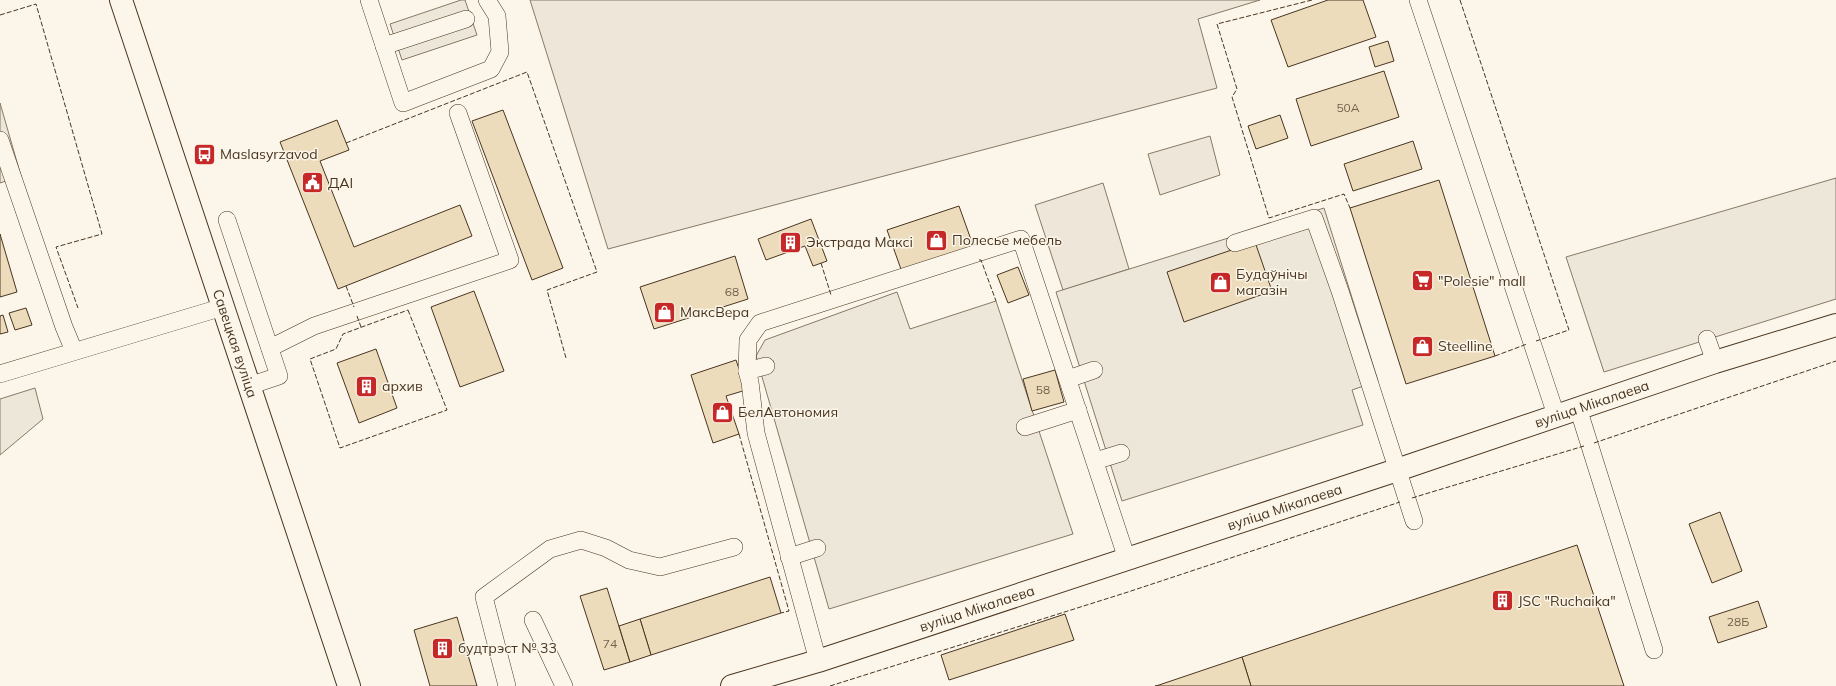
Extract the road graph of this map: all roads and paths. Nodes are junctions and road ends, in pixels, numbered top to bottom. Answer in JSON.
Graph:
{"nodes":[{"id":1,"x":121,"y":0,"type":"edge"},
{"id":2,"x":369,"y":0,"type":"edge"},
{"id":3,"x":488,"y":0,"type":"edge"},
{"id":4,"x":1418,"y":0,"type":"edge"},
{"id":5,"x":466,"y":19,"type":"dead end"},
{"id":6,"x":384,"y":46,"type":"junction"},
{"id":7,"x":458,"y":113,"type":"dead end"},
{"id":8,"x":0,"y":140,"type":"edge"},
{"id":9,"x":227,"y":220,"type":"dead end"},
{"id":10,"x":1235,"y":242,"type":"dead end"},
{"id":11,"x":223,"y":307,"type":"junction"},
{"id":12,"x":1836,"y":325,"type":"edge"},
{"id":13,"x":1707,"y":339,"type":"dead end"},
{"id":14,"x":270,"y":348,"type":"junction"},
{"id":15,"x":74,"y":352,"type":"junction"},
{"id":16,"x":1715,"y":362,"type":"junction"},
{"id":17,"x":766,"y":366,"type":"dead end"},
{"id":18,"x":1094,"y":370,"type":"dead end"},
{"id":19,"x":747,"y":371,"type":"junction"},
{"id":20,"x":0,"y":374,"type":"edge"},
{"id":21,"x":1068,"y":379,"type":"junction"},
{"id":22,"x":249,"y":386,"type":"junction"},
{"id":23,"x":1578,"y":408,"type":"junction"},
{"id":24,"x":1078,"y":410,"type":"junction"},
{"id":25,"x":1556,"y":415,"type":"junction"},
{"id":26,"x":1025,"y":427,"type":"dead end"},
{"id":27,"x":1121,"y":453,"type":"dead end"},
{"id":28,"x":1095,"y":461,"type":"junction"},
{"id":29,"x":1397,"y":470,"type":"junction"},
{"id":30,"x":1414,"y":521,"type":"dead end"},
{"id":31,"x":734,"y":546,"type":"dead end"},
{"id":32,"x":818,"y":548,"type":"dead end"},
{"id":33,"x":789,"y":557,"type":"junction"},
{"id":34,"x":1127,"y":559,"type":"junction"},
{"id":35,"x":533,"y":620,"type":"dead end"},
{"id":36,"x":1654,"y":650,"type":"dead end"},
{"id":37,"x":818,"y":661,"type":"junction"},
{"id":38,"x":349,"y":686,"type":"edge"},
{"id":39,"x":507,"y":686,"type":"edge"},
{"id":40,"x":564,"y":686,"type":"edge"},
{"id":41,"x":732,"y":686,"type":"edge"}],
"edges":[{"from":1,"to":11,"type":"main road","name":"Савецкая вуліца"},
{"from":2,"to":6,"type":"lane"},
{"from":3,"to":6,"type":"lane"},
{"from":4,"to":25,"type":"lane"},
{"from":5,"to":6,"type":"lane"},
{"from":7,"to":14,"type":"lane"},
{"from":8,"to":15,"type":"lane"},
{"from":9,"to":14,"type":"lane"},
{"from":10,"to":29,"type":"lane"},
{"from":11,"to":15,"type":"lane"},
{"from":11,"to":22,"type":"main road","name":"Савецкая вуліца"},
{"from":12,"to":16,"type":"main road","name":"вуліца Мікалаева"},
{"from":13,"to":16,"type":"lane"},
{"from":14,"to":22,"type":"lane"},
{"from":15,"to":20,"type":"lane"},
{"from":16,"to":23,"type":"main road","name":"вуліца Мікалаева"},
{"from":17,"to":19,"type":"lane"},
{"from":18,"to":21,"type":"lane"},
{"from":19,"to":21,"type":"lane"},
{"from":19,"to":33,"type":"lane"},
{"from":21,"to":24,"type":"lane"},
{"from":22,"to":38,"type":"main road","name":"Савецкая вуліца"},
{"from":23,"to":25,"type":"main road","name":"вуліца Мікалаева"},
{"from":23,"to":36,"type":"lane"},
{"from":24,"to":26,"type":"lane"},
{"from":24,"to":28,"type":"lane"},
{"from":25,"to":29,"type":"main road","name":"вуліца Мікалаева"},
{"from":27,"to":28,"type":"lane"},
{"from":28,"to":34,"type":"lane"},
{"from":29,"to":30,"type":"lane"},
{"from":29,"to":34,"type":"main road","name":"вуліца Мікалаева"},
{"from":31,"to":39,"type":"lane"},
{"from":32,"to":33,"type":"lane"},
{"from":33,"to":37,"type":"lane"},
{"from":34,"to":37,"type":"main road","name":"вуліца Мікалаева"},
{"from":35,"to":40,"type":"lane"},
{"from":37,"to":41,"type":"main road","name":"вуліца Мікалаева"}]}
